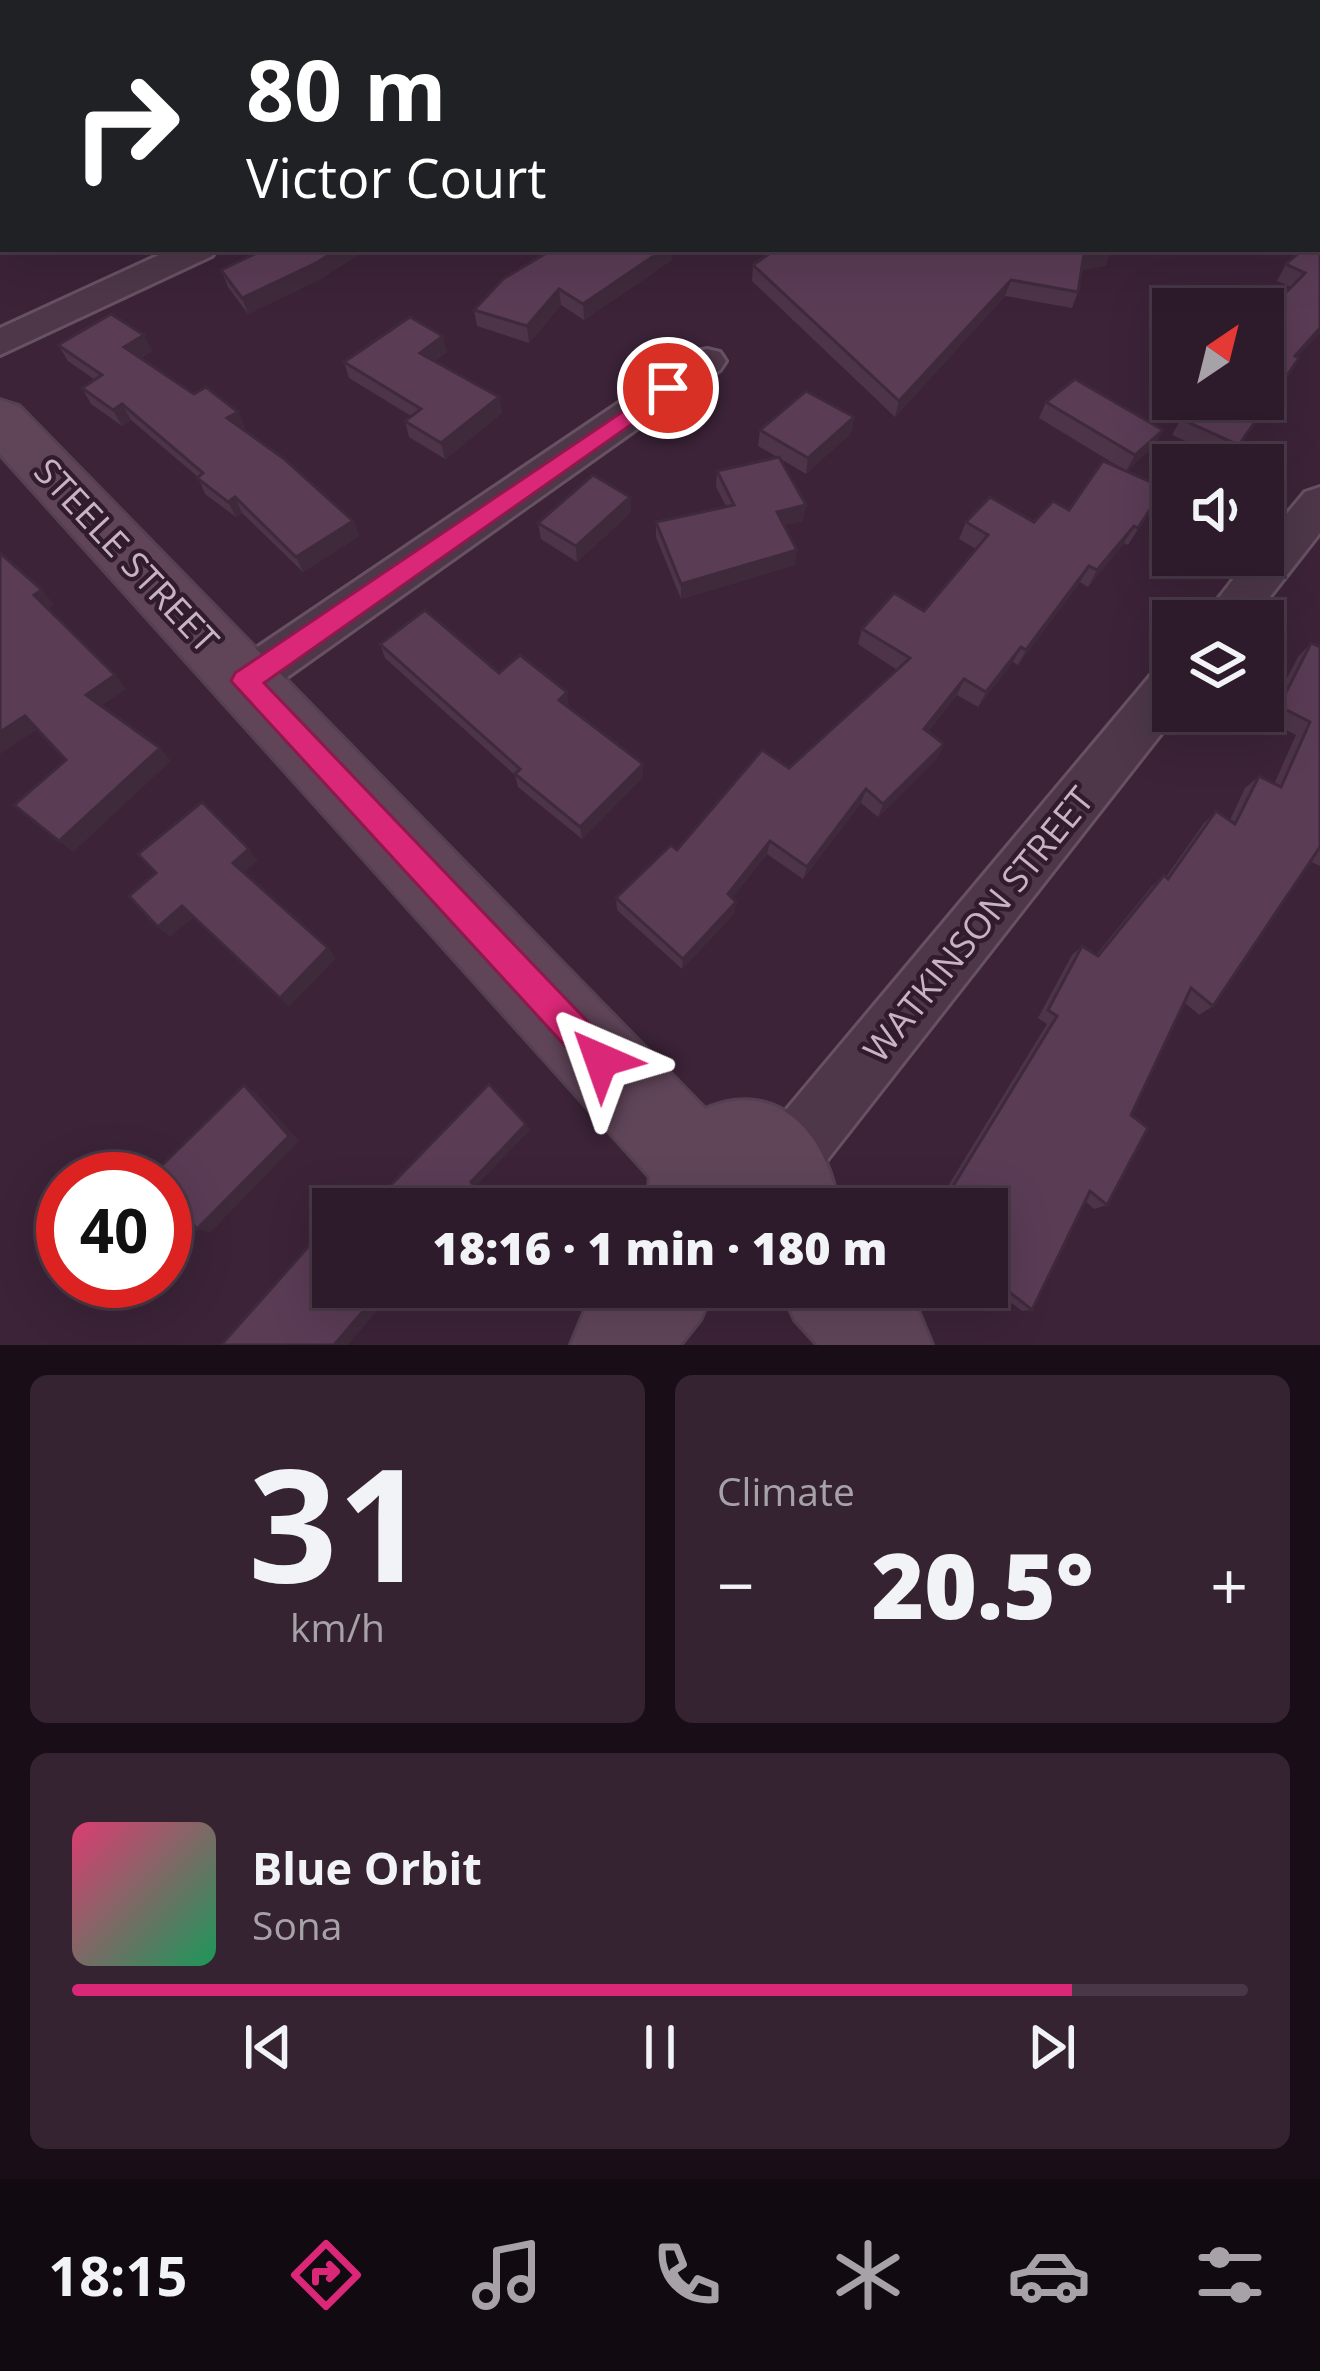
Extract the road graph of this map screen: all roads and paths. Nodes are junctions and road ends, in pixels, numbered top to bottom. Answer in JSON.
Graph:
{"nodes":[{"id":1,"x":194,"y":252,"type":"edge"},
{"id":2,"x":0,"y":343,"type":"edge"},
{"id":3,"x":706,"y":362,"type":"dead end"},
{"id":4,"x":0,"y":418,"type":"edge"},
{"id":5,"x":1320,"y":502,"type":"edge"},
{"id":6,"x":1241,"y":600,"type":"edge"},
{"id":7,"x":245,"y":681,"type":"junction"},
{"id":8,"x":1152,"y":710,"type":"edge"},
{"id":9,"x":694,"y":1186,"type":"edge"},
{"id":10,"x":788,"y":1186,"type":"edge"},
{"id":11,"x":650,"y":1308,"type":"edge"},
{"id":12,"x":848,"y":1308,"type":"edge"},
{"id":13,"x":619,"y":1345,"type":"edge"},
{"id":14,"x":884,"y":1345,"type":"edge"}],
"edges":[{"from":1,"to":2,"type":"street"},
{"from":3,"to":7,"type":"street"},
{"from":4,"to":7,"type":"street","name":"STEELE STREET"},
{"from":5,"to":6,"type":"street"},
{"from":7,"to":9,"type":"street","name":"STEELE STREET"},
{"from":8,"to":10,"type":"street","name":"WATKINSON STREET"},
{"from":9,"to":10,"type":"street"},
{"from":11,"to":13,"type":"street"},
{"from":12,"to":14,"type":"street"}]}
